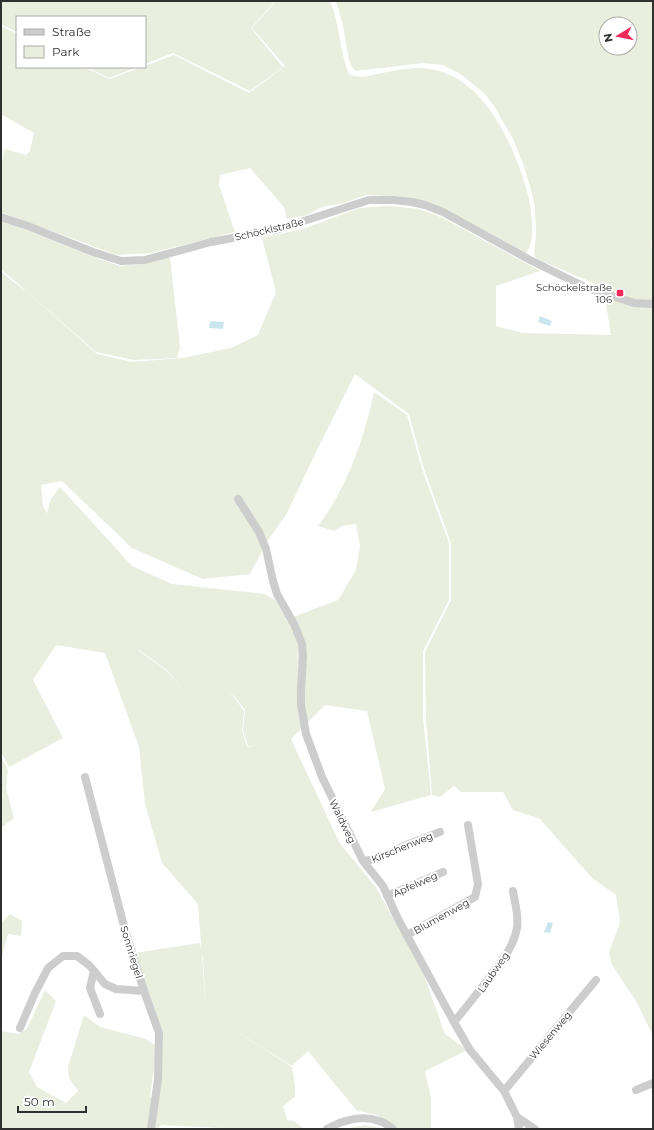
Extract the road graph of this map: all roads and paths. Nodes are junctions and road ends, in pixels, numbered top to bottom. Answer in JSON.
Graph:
{"nodes":[{"id":1,"x":1,"y":217,"type":"edge"},
{"id":2,"x":653,"y":304,"type":"edge"},
{"id":3,"x":238,"y":499,"type":"dead end"},
{"id":4,"x":85,"y":777,"type":"dead end"},
{"id":5,"x":468,"y":825,"type":"dead end"},
{"id":6,"x":440,"y":832,"type":"dead end"},
{"id":7,"x":364,"y":861,"type":"junction"},
{"id":8,"x":443,"y":872,"type":"dead end"},
{"id":9,"x":513,"y":892,"type":"dead end"},
{"id":10,"x":388,"y":896,"type":"junction"},
{"id":11,"x":407,"y":935,"type":"junction"},
{"id":12,"x":94,"y":971,"type":"junction"},
{"id":13,"x":596,"y":980,"type":"dead end"},
{"id":14,"x":144,"y":991,"type":"junction"},
{"id":15,"x":100,"y":1014,"type":"dead end"},
{"id":16,"x":454,"y":1022,"type":"junction"},
{"id":17,"x":20,"y":1028,"type":"dead end"},
{"id":18,"x":653,"y":1083,"type":"edge"},
{"id":19,"x":636,"y":1090,"type":"dead end"},
{"id":20,"x":504,"y":1091,"type":"junction"},
{"id":21,"x":517,"y":1117,"type":"junction"},
{"id":22,"x":151,"y":1129,"type":"edge"},
{"id":23,"x":327,"y":1129,"type":"edge"},
{"id":24,"x":393,"y":1129,"type":"edge"},
{"id":25,"x":519,"y":1129,"type":"edge"},
{"id":26,"x":535,"y":1129,"type":"edge"}],
"edges":[{"from":1,"to":2,"type":"street","name":"Schöcklstraße"},
{"from":3,"to":7,"type":"street","name":"Waldweg"},
{"from":4,"to":14,"type":"street","name":"Sonnriegel"},
{"from":5,"to":11,"type":"street","name":"Blumenweg"},
{"from":6,"to":7,"type":"street","name":"Kirschenweg"},
{"from":7,"to":10,"type":"street","name":"Waldweg"},
{"from":8,"to":10,"type":"street","name":"Apfelweg"},
{"from":9,"to":16,"type":"street","name":"Laubweg"},
{"from":10,"to":11,"type":"street","name":"Waldweg"},
{"from":11,"to":16,"type":"street","name":"Waldweg"},
{"from":12,"to":14,"type":"street"},
{"from":12,"to":15,"type":"street"},
{"from":12,"to":17,"type":"street"},
{"from":13,"to":20,"type":"street","name":"Wiesenweg"},
{"from":14,"to":22,"type":"street","name":"Sonnriegel"},
{"from":16,"to":20,"type":"street","name":"Waldweg"},
{"from":18,"to":19,"type":"street"},
{"from":20,"to":21,"type":"street","name":"Waldweg"},
{"from":21,"to":25,"type":"street","name":"Waldweg"},
{"from":21,"to":26,"type":"street","name":"Waldweg"},
{"from":23,"to":24,"type":"street"}]}
